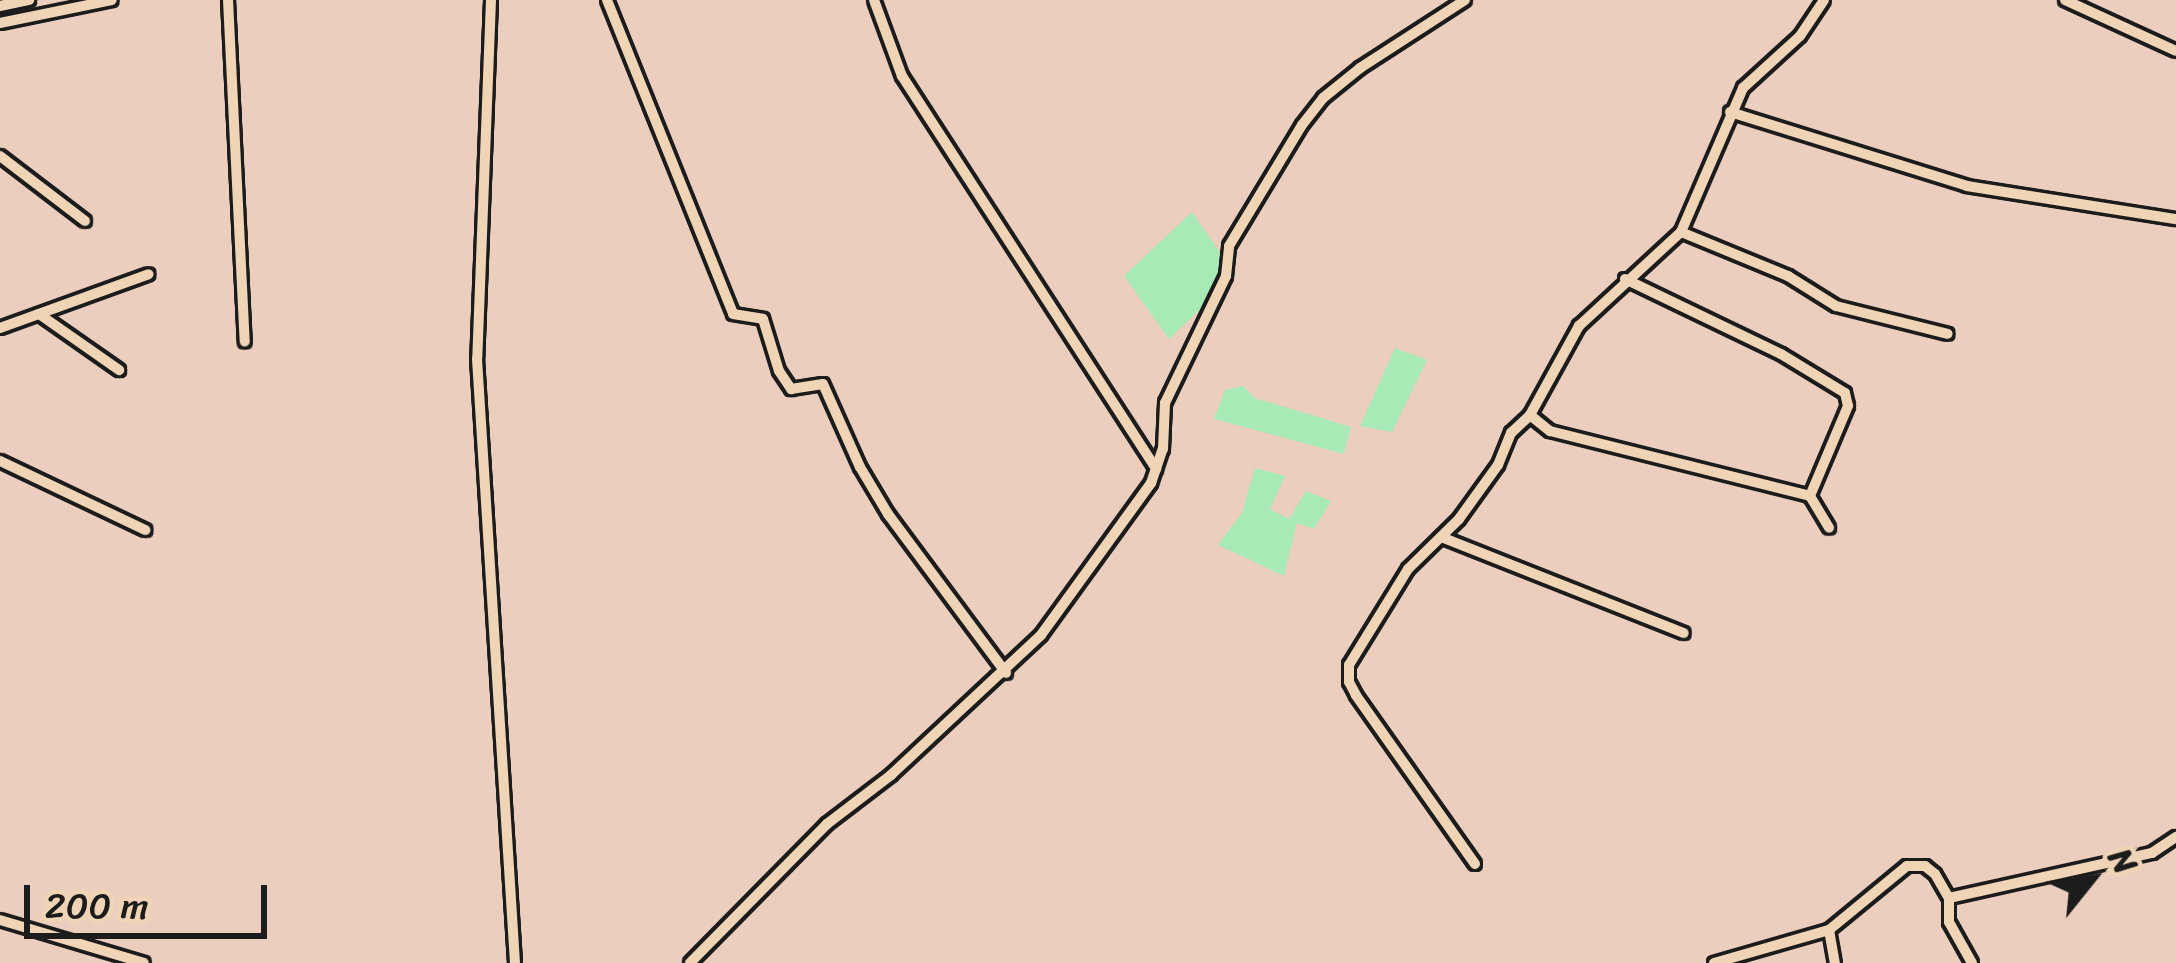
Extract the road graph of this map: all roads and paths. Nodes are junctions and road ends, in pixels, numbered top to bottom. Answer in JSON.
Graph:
{"nodes":[{"id":1,"x":29,"y":0,"type":"edge"},
{"id":2,"x":112,"y":0,"type":"edge"},
{"id":3,"x":228,"y":0,"type":"edge"},
{"id":4,"x":491,"y":0,"type":"edge"},
{"id":5,"x":608,"y":0,"type":"edge"},
{"id":6,"x":874,"y":0,"type":"edge"},
{"id":7,"x":1466,"y":0,"type":"edge"},
{"id":8,"x":1824,"y":0,"type":"edge"},
{"id":9,"x":2066,"y":0,"type":"edge"},
{"id":10,"x":0,"y":6,"type":"edge"},
{"id":11,"x":0,"y":23,"type":"edge"},
{"id":12,"x":2176,"y":51,"type":"edge"},
{"id":13,"x":1730,"y":112,"type":"junction"},
{"id":14,"x":0,"y":156,"type":"edge"},
{"id":15,"x":2176,"y":219,"type":"edge"},
{"id":16,"x":85,"y":221,"type":"dead end"},
{"id":17,"x":1681,"y":232,"type":"junction"},
{"id":18,"x":149,"y":274,"type":"dead end"},
{"id":19,"x":1625,"y":278,"type":"junction"},
{"id":20,"x":39,"y":314,"type":"junction"},
{"id":21,"x":0,"y":328,"type":"edge"},
{"id":22,"x":1948,"y":334,"type":"dead end"},
{"id":23,"x":245,"y":341,"type":"dead end"},
{"id":24,"x":119,"y":370,"type":"dead end"},
{"id":25,"x":1530,"y":415,"type":"junction"},
{"id":26,"x":0,"y":461,"type":"edge"},
{"id":27,"x":1156,"y":469,"type":"junction"},
{"id":28,"x":1810,"y":496,"type":"junction"},
{"id":29,"x":1829,"y":528,"type":"dead end"},
{"id":30,"x":146,"y":530,"type":"dead end"},
{"id":31,"x":1441,"y":537,"type":"junction"},
{"id":32,"x":1684,"y":633,"type":"dead end"},
{"id":33,"x":1006,"y":673,"type":"junction"},
{"id":34,"x":2176,"y":837,"type":"edge"},
{"id":35,"x":1475,"y":864,"type":"dead end"},
{"id":36,"x":1949,"y":898,"type":"junction"},
{"id":37,"x":0,"y":920,"type":"edge"},
{"id":38,"x":1828,"y":930,"type":"junction"},
{"id":39,"x":144,"y":963,"type":"edge"},
{"id":40,"x":515,"y":963,"type":"edge"},
{"id":41,"x":690,"y":963,"type":"edge"},
{"id":42,"x":1714,"y":963,"type":"edge"},
{"id":43,"x":1835,"y":963,"type":"edge"},
{"id":44,"x":1972,"y":963,"type":"edge"}],
"edges":[{"from":1,"to":10,"type":"street"},
{"from":2,"to":11,"type":"street"},
{"from":3,"to":23,"type":"street"},
{"from":4,"to":40,"type":"street"},
{"from":5,"to":33,"type":"street"},
{"from":6,"to":27,"type":"street"},
{"from":7,"to":27,"type":"street"},
{"from":8,"to":13,"type":"street"},
{"from":9,"to":12,"type":"street"},
{"from":13,"to":15,"type":"street"},
{"from":13,"to":17,"type":"street"},
{"from":14,"to":16,"type":"street"},
{"from":17,"to":19,"type":"street"},
{"from":17,"to":22,"type":"street"},
{"from":18,"to":20,"type":"street"},
{"from":19,"to":25,"type":"street"},
{"from":19,"to":28,"type":"street"},
{"from":20,"to":21,"type":"street"},
{"from":20,"to":24,"type":"street"},
{"from":25,"to":28,"type":"street"},
{"from":25,"to":31,"type":"street"},
{"from":26,"to":30,"type":"street"},
{"from":27,"to":33,"type":"street"},
{"from":28,"to":29,"type":"street"},
{"from":31,"to":32,"type":"street"},
{"from":31,"to":35,"type":"street"},
{"from":33,"to":41,"type":"street"},
{"from":34,"to":36,"type":"street"},
{"from":36,"to":38,"type":"street"},
{"from":36,"to":44,"type":"street"},
{"from":37,"to":39,"type":"street"},
{"from":38,"to":42,"type":"street"},
{"from":38,"to":43,"type":"street"}]}
